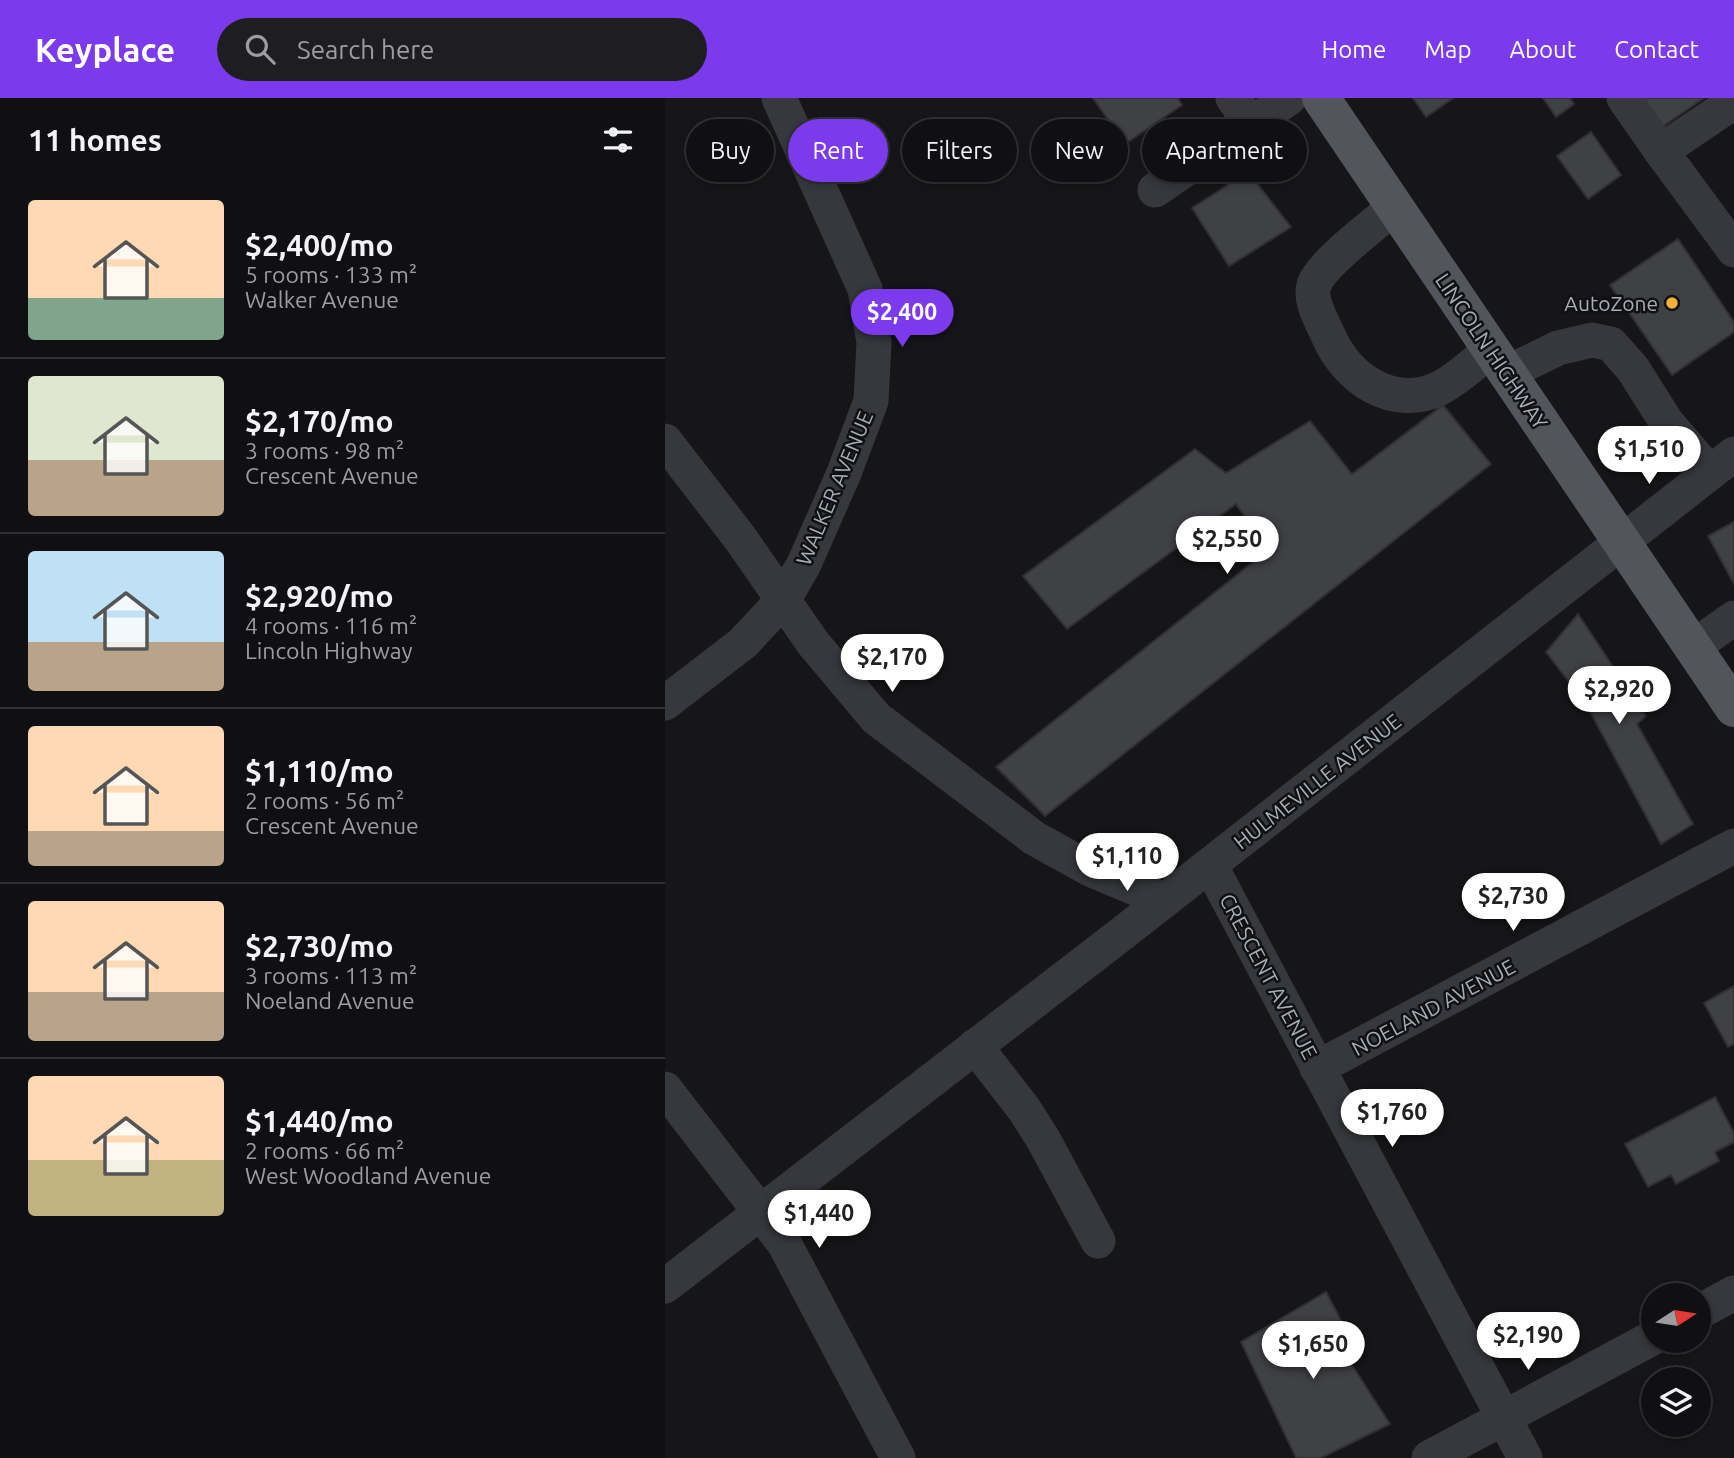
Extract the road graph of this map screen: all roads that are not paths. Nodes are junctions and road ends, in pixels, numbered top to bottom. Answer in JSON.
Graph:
{"nodes":[{"id":1,"x":779,"y":98,"type":"edge"},
{"id":2,"x":1289,"y":98,"type":"edge"},
{"id":3,"x":1321,"y":98,"type":"edge"},
{"id":4,"x":1625,"y":98,"type":"edge"},
{"id":5,"x":1734,"y":103,"type":"edge"},
{"id":6,"x":1242,"y":111,"type":"edge"},
{"id":7,"x":1661,"y":151,"type":"junction"},
{"id":8,"x":1155,"y":190,"type":"dead end"},
{"id":9,"x":1395,"y":207,"type":"junction"},
{"id":10,"x":1734,"y":250,"type":"edge"},
{"id":11,"x":1499,"y":361,"type":"junction"},
{"id":12,"x":665,"y":441,"type":"edge"},
{"id":13,"x":1722,"y":464,"type":"edge"},
{"id":14,"x":1622,"y":543,"type":"junction"},
{"id":15,"x":784,"y":599,"type":"junction"},
{"id":16,"x":1734,"y":618,"type":"edge"},
{"id":17,"x":1693,"y":647,"type":"junction"},
{"id":18,"x":665,"y":704,"type":"edge"},
{"id":19,"x":1734,"y":708,"type":"edge"},
{"id":20,"x":1734,"y":846,"type":"edge"},
{"id":21,"x":1210,"y":865,"type":"junction"},
{"id":22,"x":1164,"y":900,"type":"junction"},
{"id":23,"x":975,"y":1046,"type":"junction"},
{"id":24,"x":1317,"y":1068,"type":"junction"},
{"id":25,"x":665,"y":1089,"type":"edge"},
{"id":26,"x":761,"y":1211,"type":"junction"},
{"id":27,"x":1098,"y":1241,"type":"dead end"},
{"id":28,"x":665,"y":1286,"type":"edge"},
{"id":29,"x":1734,"y":1293,"type":"edge"},
{"id":30,"x":1711,"y":1305,"type":"edge"},
{"id":31,"x":1641,"y":1343,"type":"edge"},
{"id":32,"x":1503,"y":1417,"type":"junction"},
{"id":33,"x":898,"y":1458,"type":"edge"},
{"id":34,"x":1429,"y":1458,"type":"edge"},
{"id":35,"x":1525,"y":1458,"type":"edge"}],
"edges":[{"from":1,"to":15,"type":"street","name":"WALKER AVENUE"},
{"from":2,"to":6,"type":"street"},
{"from":3,"to":9,"type":"main road","name":"LINCOLN HIGHWAY"},
{"from":4,"to":7,"type":"street"},
{"from":5,"to":7,"type":"street"},
{"from":6,"to":8,"type":"street"},
{"from":7,"to":10,"type":"street"},
{"from":9,"to":11,"type":"main road","name":"LINCOLN HIGHWAY"},
{"from":9,"to":11,"type":"street"},
{"from":11,"to":13,"type":"street"},
{"from":11,"to":14,"type":"main road","name":"LINCOLN HIGHWAY"},
{"from":12,"to":15,"type":"street"},
{"from":13,"to":14,"type":"street","name":"HULMEVILLE AVENUE"},
{"from":14,"to":17,"type":"main road","name":"LINCOLN HIGHWAY"},
{"from":14,"to":21,"type":"street","name":"HULMEVILLE AVENUE"},
{"from":15,"to":18,"type":"street","name":"WALKER AVENUE"},
{"from":15,"to":22,"type":"street"},
{"from":16,"to":17,"type":"street"},
{"from":17,"to":19,"type":"main road","name":"LINCOLN HIGHWAY"},
{"from":20,"to":24,"type":"street","name":"NOELAND AVENUE"},
{"from":21,"to":22,"type":"street","name":"HULMEVILLE AVENUE"},
{"from":21,"to":24,"type":"street","name":"CRESCENT AVENUE"},
{"from":22,"to":23,"type":"street","name":"HULMEVILLE AVENUE"},
{"from":23,"to":26,"type":"street","name":"HULMEVILLE AVENUE"},
{"from":23,"to":27,"type":"street"},
{"from":24,"to":32,"type":"street","name":"CRESCENT AVENUE"},
{"from":25,"to":26,"type":"street"},
{"from":26,"to":28,"type":"street","name":"HULMEVILLE AVENUE"},
{"from":26,"to":33,"type":"street"},
{"from":29,"to":30,"type":"street"},
{"from":31,"to":32,"type":"street"},
{"from":32,"to":34,"type":"street"},
{"from":32,"to":35,"type":"street","name":"CRESCENT AVENUE"}]}
